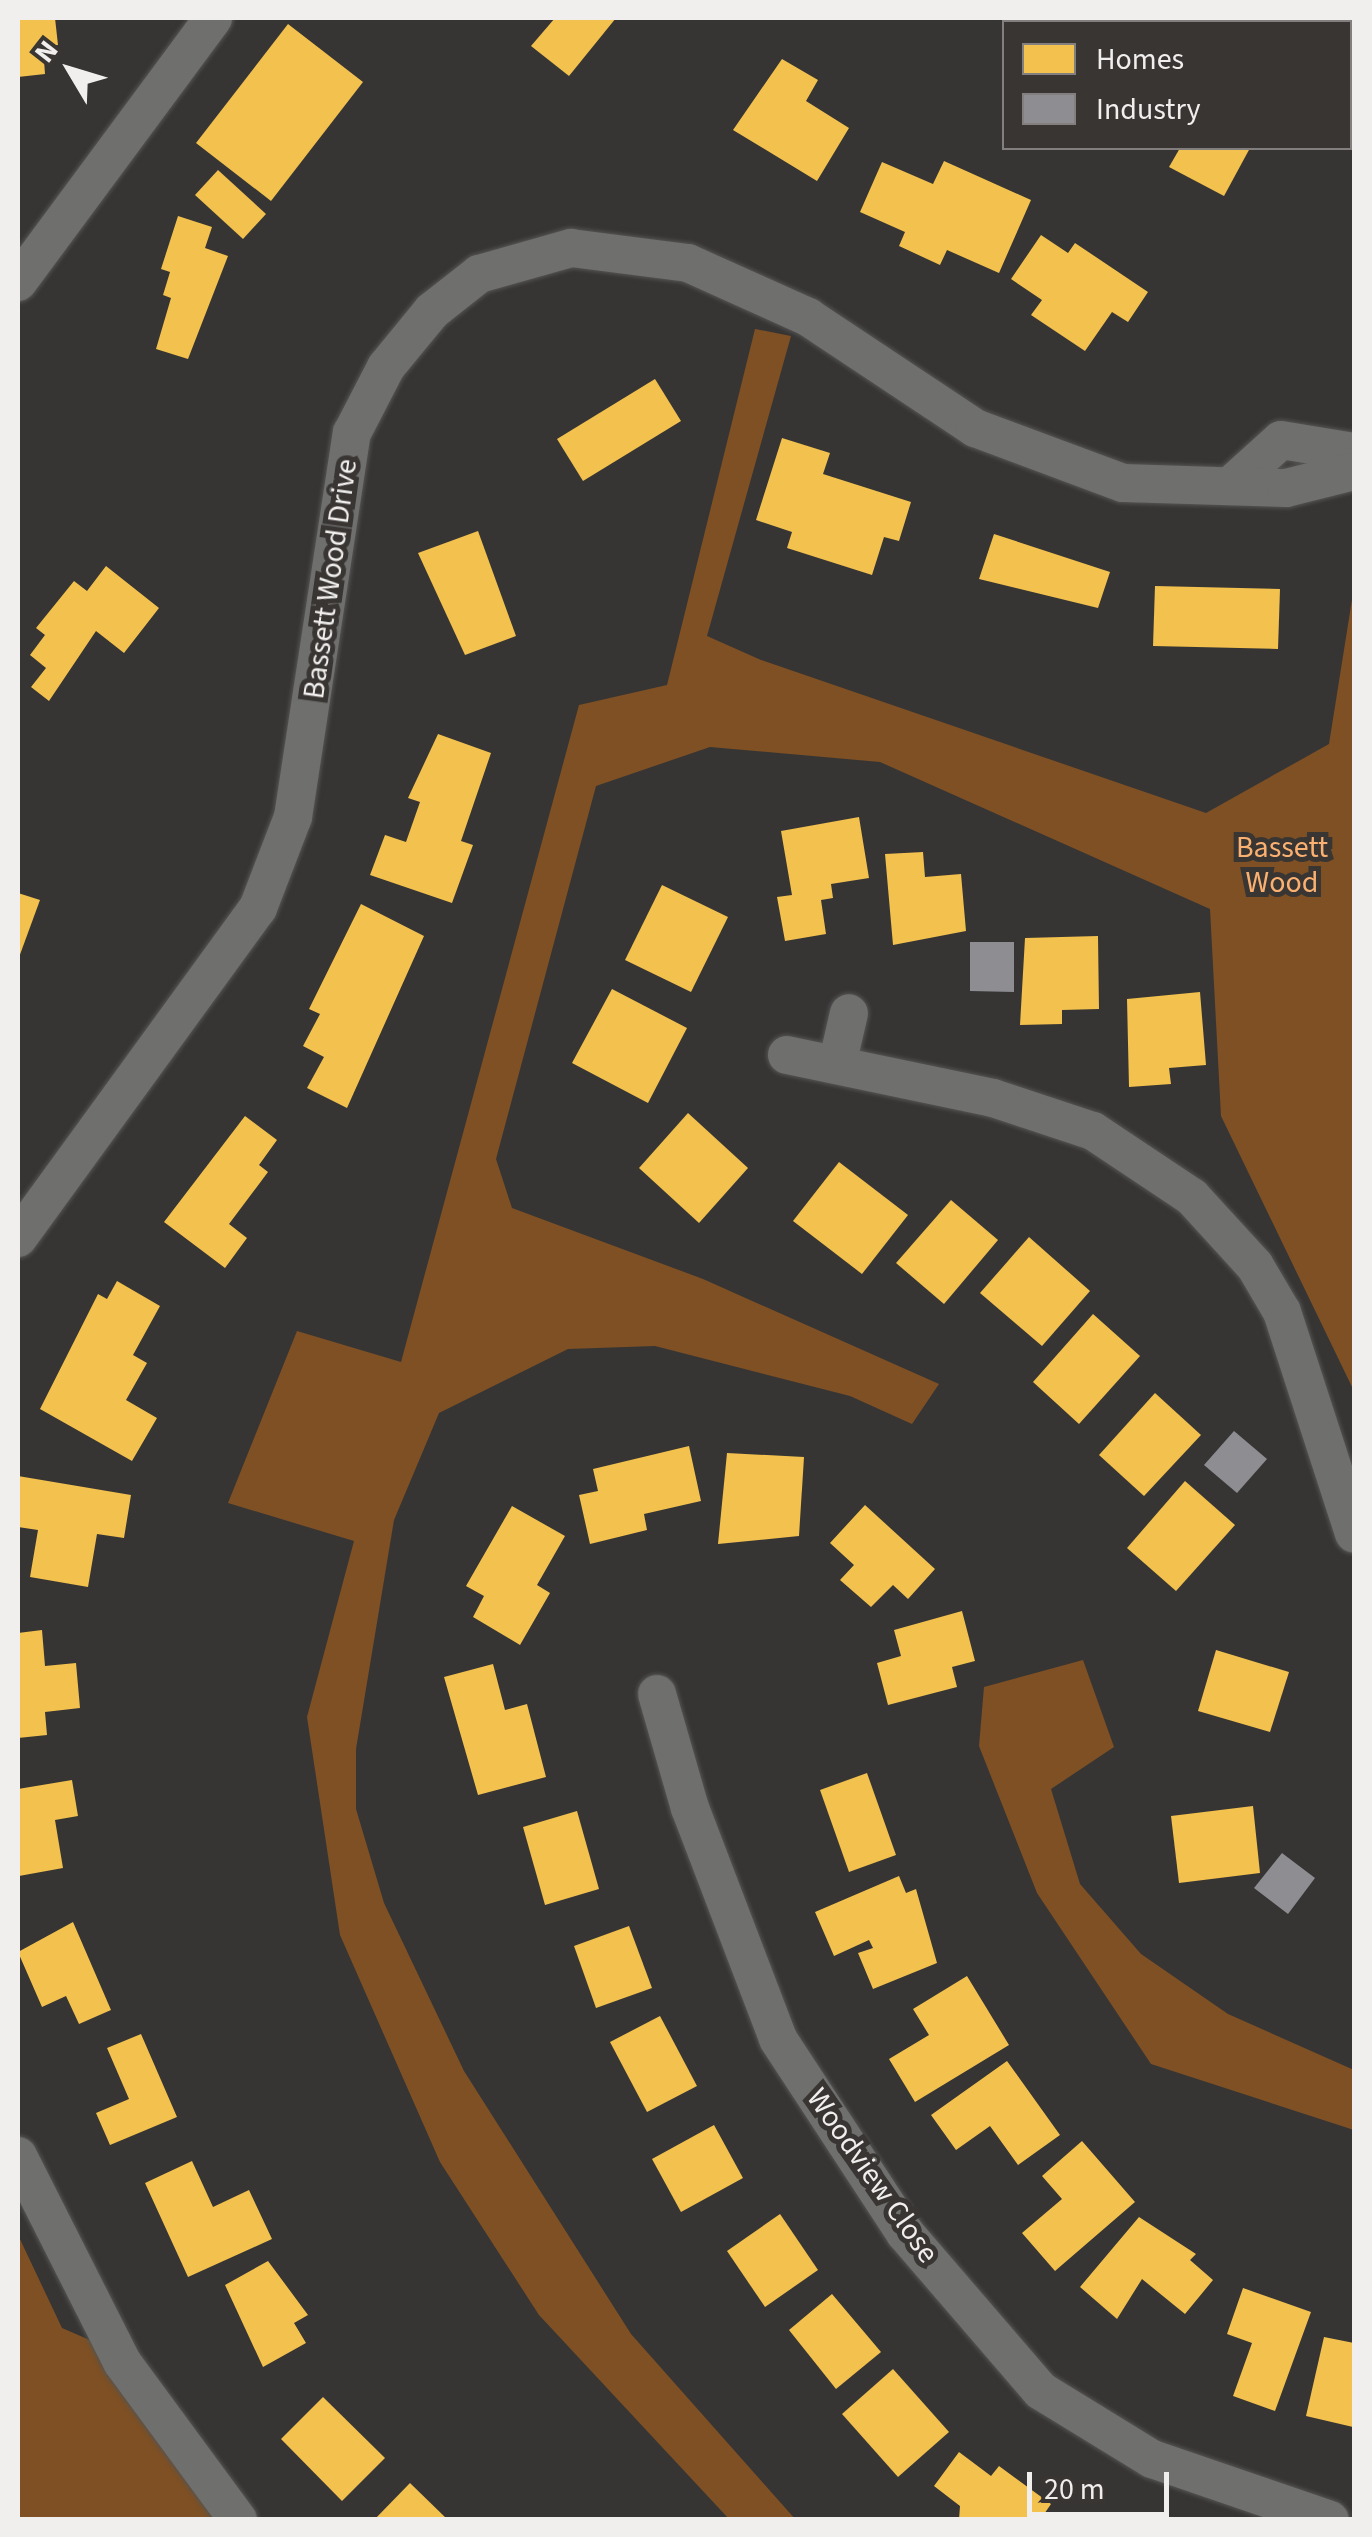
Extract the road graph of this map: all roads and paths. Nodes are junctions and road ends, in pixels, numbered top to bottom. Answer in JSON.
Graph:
{"nodes":[{"id":1,"x":213,"y":18,"type":"edge"},
{"id":2,"x":18,"y":282,"type":"edge"},
{"id":3,"x":1354,"y":452,"type":"edge"},
{"id":4,"x":1354,"y":472,"type":"edge"},
{"id":5,"x":1231,"y":485,"type":"junction"},
{"id":6,"x":849,"y":1013,"type":"dead end"},
{"id":7,"x":786,"y":1055,"type":"dead end"},
{"id":8,"x":837,"y":1065,"type":"junction"},
{"id":9,"x":18,"y":1238,"type":"edge"},
{"id":10,"x":1354,"y":1534,"type":"edge"},
{"id":11,"x":657,"y":1694,"type":"dead end"},
{"id":12,"x":18,"y":2156,"type":"edge"},
{"id":13,"x":238,"y":2520,"type":"edge"},
{"id":14,"x":1330,"y":2520,"type":"edge"}],
"edges":[{"from":1,"to":2,"type":"street"},
{"from":3,"to":5,"type":"street"},
{"from":4,"to":5,"type":"street","name":"Bassett Wood Drive"},
{"from":5,"to":9,"type":"street","name":"Bassett Wood Drive"},
{"from":6,"to":8,"type":"street"},
{"from":7,"to":8,"type":"street"},
{"from":8,"to":10,"type":"street"},
{"from":11,"to":14,"type":"street","name":"Woodview Close"},
{"from":12,"to":13,"type":"street"}]}
